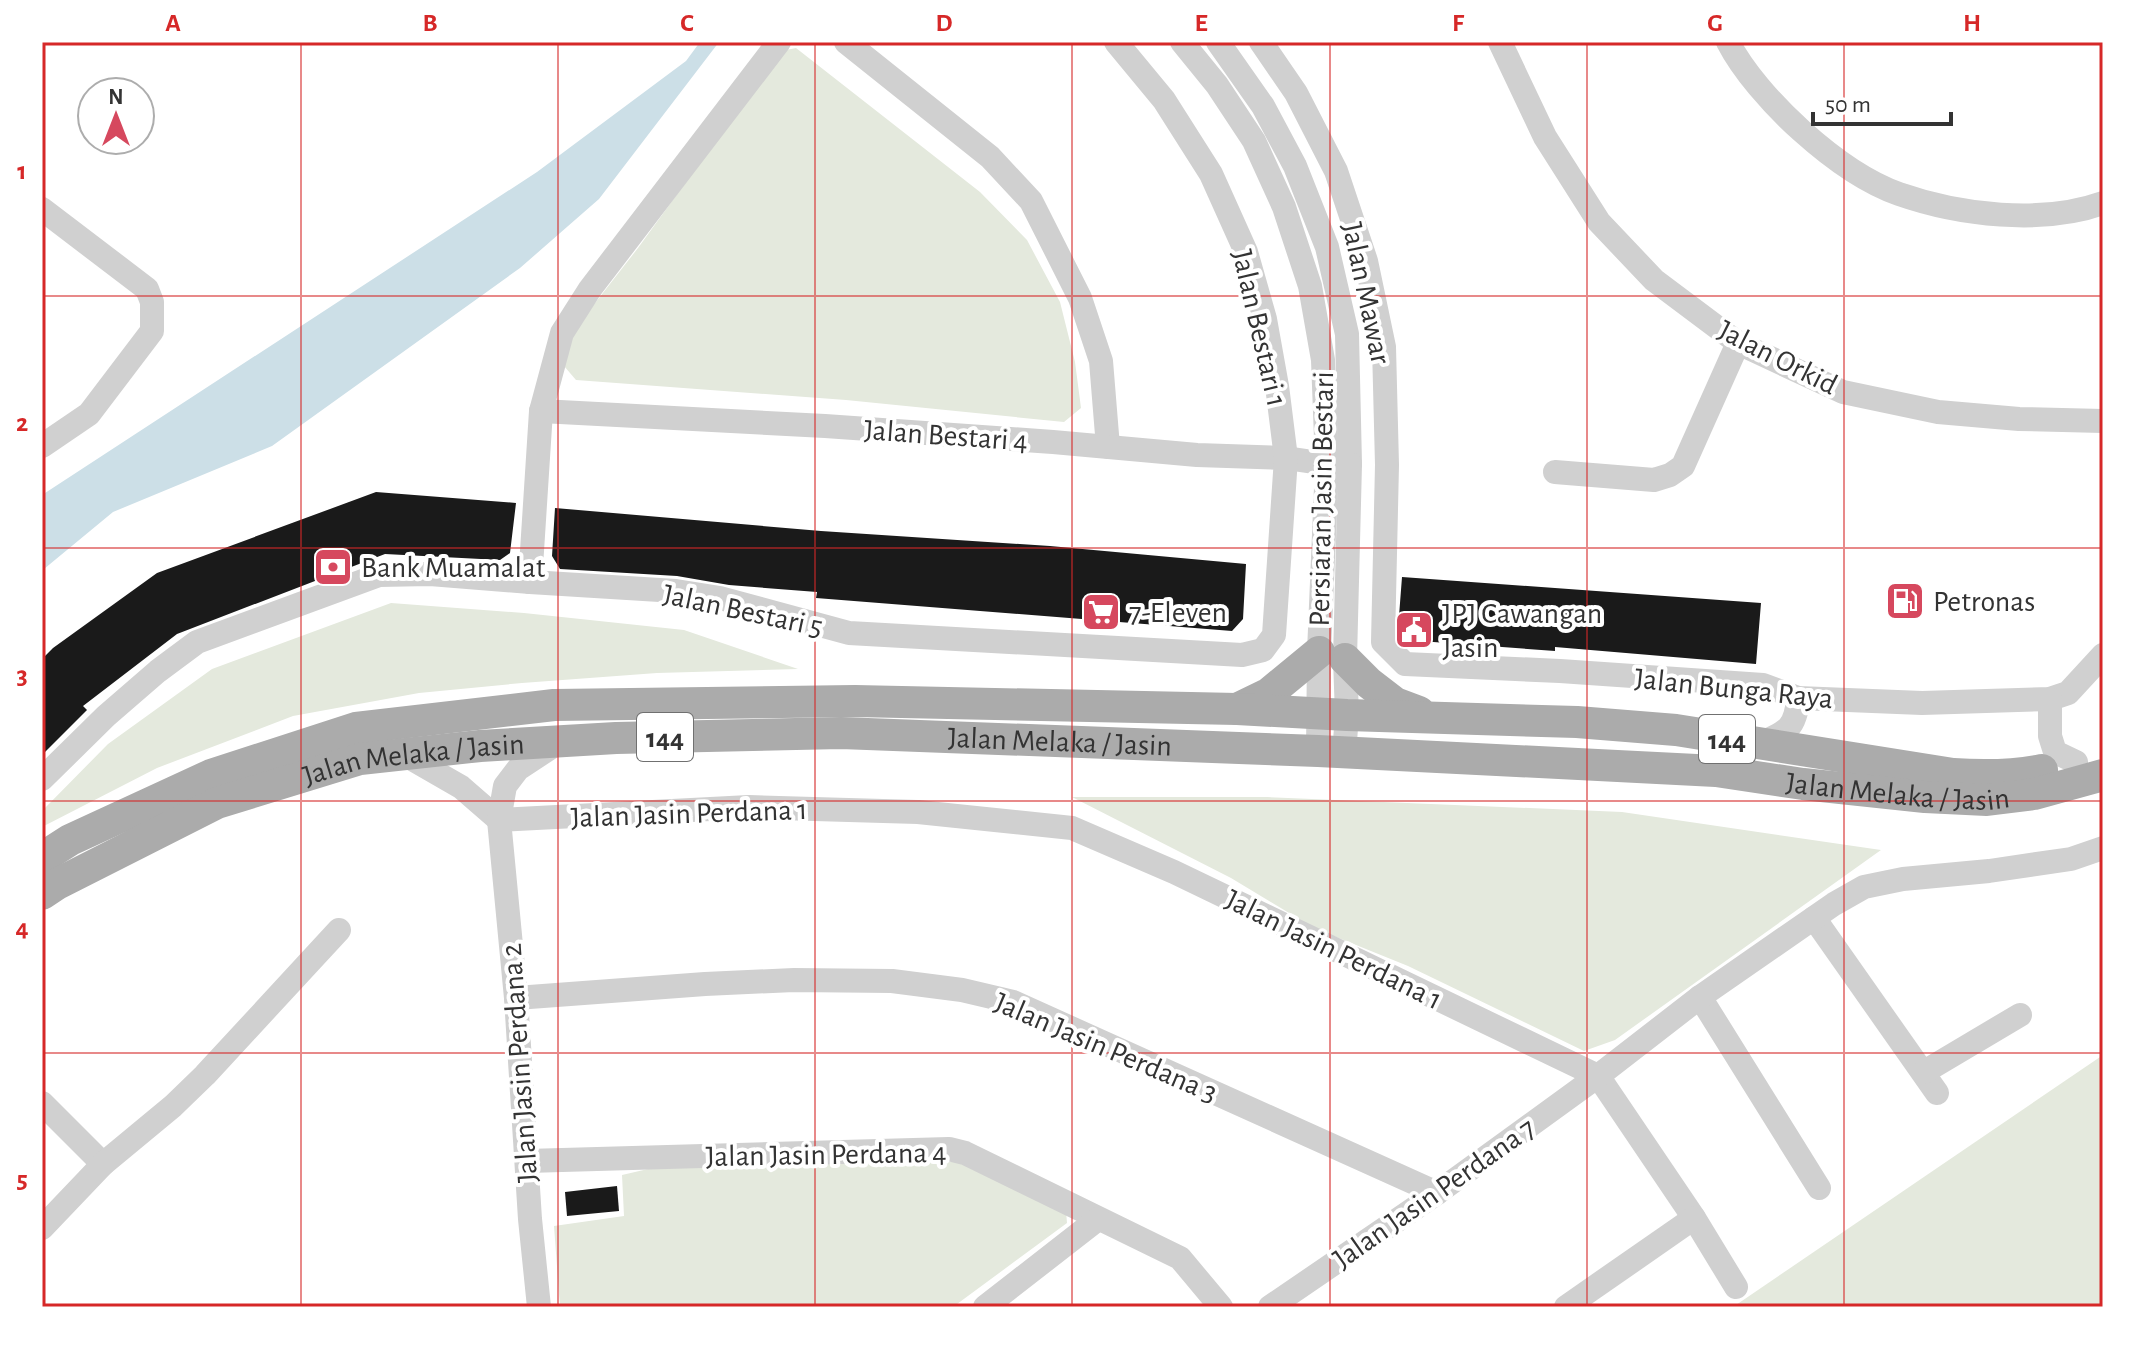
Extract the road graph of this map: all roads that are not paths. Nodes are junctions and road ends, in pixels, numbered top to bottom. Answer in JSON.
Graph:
{"nodes":[{"id":1,"x":779,"y":42,"type":"edge"},
{"id":2,"x":846,"y":42,"type":"edge"},
{"id":3,"x":1116,"y":42,"type":"edge"},
{"id":4,"x":1182,"y":42,"type":"edge"},
{"id":5,"x":1218,"y":42,"type":"edge"},
{"id":6,"x":1261,"y":42,"type":"edge"},
{"id":7,"x":1500,"y":42,"type":"edge"},
{"id":8,"x":1728,"y":42,"type":"edge"},
{"id":9,"x":2103,"y":203,"type":"edge"},
{"id":10,"x":42,"y":209,"type":"edge"},
{"id":11,"x":1738,"y":343,"type":"junction"},
{"id":12,"x":541,"y":411,"type":"junction"},
{"id":13,"x":2103,"y":421,"type":"edge"},
{"id":14,"x":42,"y":446,"type":"edge"},
{"id":15,"x":1108,"y":447,"type":"junction"},
{"id":16,"x":1286,"y":458,"type":"junction"},
{"id":17,"x":1338,"y":464,"type":"junction"},
{"id":18,"x":1555,"y":472,"type":"dead end"},
{"id":19,"x":1386,"y":567,"type":"joint"},
{"id":20,"x":530,"y":582,"type":"junction"},
{"id":21,"x":1332,"y":655,"type":"junction"},
{"id":22,"x":2103,"y":655,"type":"edge"},
{"id":23,"x":1798,"y":698,"type":"junction"},
{"id":24,"x":2050,"y":699,"type":"junction"},
{"id":25,"x":1237,"y":709,"type":"junction"},
{"id":26,"x":1332,"y":714,"type":"junction"},
{"id":27,"x":1432,"y":717,"type":"junction"},
{"id":28,"x":560,"y":741,"type":"junction"},
{"id":29,"x":1759,"y":744,"type":"junction"},
{"id":30,"x":1331,"y":752,"type":"junction"},
{"id":31,"x":402,"y":753,"type":"junction"},
{"id":32,"x":2094,"y":764,"type":"edge"},
{"id":33,"x":42,"y":779,"type":"edge"},
{"id":34,"x":499,"y":820,"type":"junction"},
{"id":35,"x":2103,"y":848,"type":"edge"},
{"id":36,"x":42,"y":858,"type":"edge"},
{"id":37,"x":42,"y":894,"type":"edge"},
{"id":38,"x":1814,"y":918,"type":"junction"},
{"id":39,"x":339,"y":930,"type":"dead end"},
{"id":40,"x":1700,"y":997,"type":"junction"},
{"id":41,"x":516,"y":998,"type":"junction"},
{"id":42,"x":2020,"y":1015,"type":"dead end"},
{"id":43,"x":1598,"y":1076,"type":"junction"},
{"id":44,"x":42,"y":1103,"type":"edge"},
{"id":45,"x":527,"y":1161,"type":"junction"},
{"id":46,"x":103,"y":1164,"type":"junction"},
{"id":47,"x":1819,"y":1188,"type":"dead end"},
{"id":48,"x":1437,"y":1193,"type":"junction"},
{"id":49,"x":1694,"y":1218,"type":"junction"},
{"id":50,"x":1098,"y":1219,"type":"junction"},
{"id":51,"x":42,"y":1228,"type":"edge"},
{"id":52,"x":1736,"y":1287,"type":"dead end"},
{"id":53,"x":539,"y":1307,"type":"edge"},
{"id":54,"x":985,"y":1307,"type":"edge"},
{"id":55,"x":1221,"y":1307,"type":"edge"},
{"id":56,"x":1270,"y":1307,"type":"edge"},
{"id":57,"x":1566,"y":1307,"type":"edge"}],
"edges":[{"from":1,"to":12,"type":"street"},
{"from":2,"to":15,"type":"street"},
{"from":3,"to":16,"type":"street","name":"Jalan Bestari 1"},
{"from":4,"to":17,"type":"street","name":"Persiaran Jasin Bestari"},
{"from":5,"to":17,"type":"street","name":"Persiaran Jasin Bestari"},
{"from":6,"to":19,"type":"street","name":"Jalan Mawar"},
{"from":7,"to":11,"type":"street","name":"Jalan Orkid"},
{"from":8,"to":9,"type":"street"},
{"from":10,"to":14,"type":"street"},
{"from":11,"to":13,"type":"street","name":"Jalan Orkid"},
{"from":11,"to":18,"type":"street"},
{"from":12,"to":15,"type":"street","name":"Jalan Bestari 4"},
{"from":12,"to":20,"type":"street"},
{"from":15,"to":16,"type":"street","name":"Jalan Bestari 4"},
{"from":16,"to":17,"type":"street","name":"Jalan Bestari 4"},
{"from":16,"to":20,"type":"street","name":"Jalan Bestari 5"},
{"from":17,"to":21,"type":"street","name":"Persiaran Jasin Bestari"},
{"from":19,"to":23,"type":"street","name":"Jalan Bunga Raya"},
{"from":20,"to":33,"type":"street","name":"Jalan Bestari 5"},
{"from":21,"to":25,"type":"main road"},
{"from":21,"to":26,"type":"street","name":"Persiaran Jasin Bestari"},
{"from":21,"to":27,"type":"main road"},
{"from":22,"to":24,"type":"street"},
{"from":23,"to":24,"type":"street","name":"Jalan Bunga Raya"},
{"from":23,"to":29,"type":"street"},
{"from":24,"to":32,"type":"street"},
{"from":25,"to":26,"type":"main road","name":"Jalan Melaka / Jasin","number":"144"},
{"from":25,"to":36,"type":"main road","name":"Jalan Melaka / Jasin","number":"144"},
{"from":26,"to":27,"type":"main road","name":"Jalan Melaka / Jasin","number":"144"},
{"from":26,"to":30,"type":"street","name":"Persiaran Jasin Bestari"},
{"from":27,"to":29,"type":"main road","name":"Jalan Melaka / Jasin","number":"144"},
{"from":28,"to":30,"type":"main road","name":"Jalan Melaka / Jasin","number":"144"},
{"from":28,"to":31,"type":"main road","name":"Jalan Melaka / Jasin","number":"144"},
{"from":28,"to":34,"type":"street","name":"Jalan Jasin Perdana 2"},
{"from":29,"to":32,"type":"main road","name":"Jalan Melaka / Jasin","number":"144"},
{"from":30,"to":32,"type":"main road","name":"Jalan Melaka / Jasin","number":"144"},
{"from":31,"to":34,"type":"street"},
{"from":31,"to":37,"type":"main road","name":"Jalan Melaka / Jasin","number":"144"},
{"from":34,"to":41,"type":"street","name":"Jalan Jasin Perdana 2"},
{"from":34,"to":43,"type":"street","name":"Jalan Jasin Perdana 1"},
{"from":35,"to":38,"type":"street"},
{"from":38,"to":40,"type":"street"},
{"from":38,"to":42,"type":"street"},
{"from":39,"to":46,"type":"street"},
{"from":40,"to":43,"type":"street"},
{"from":40,"to":47,"type":"street"},
{"from":41,"to":45,"type":"street","name":"Jalan Jasin Perdana 2"},
{"from":41,"to":48,"type":"street","name":"Jalan Jasin Perdana 3"},
{"from":43,"to":48,"type":"street","name":"Jalan Jasin Perdana 7"},
{"from":43,"to":49,"type":"street"},
{"from":44,"to":46,"type":"street"},
{"from":45,"to":50,"type":"street","name":"Jalan Jasin Perdana 4"},
{"from":45,"to":53,"type":"street","name":"Jalan Jasin Perdana 2"},
{"from":46,"to":51,"type":"street"},
{"from":48,"to":56,"type":"street","name":"Jalan Jasin Perdana 7"},
{"from":49,"to":52,"type":"street"},
{"from":49,"to":57,"type":"street"},
{"from":50,"to":54,"type":"street"},
{"from":50,"to":55,"type":"street","name":"Jalan Jasin Perdana 4"}]}
